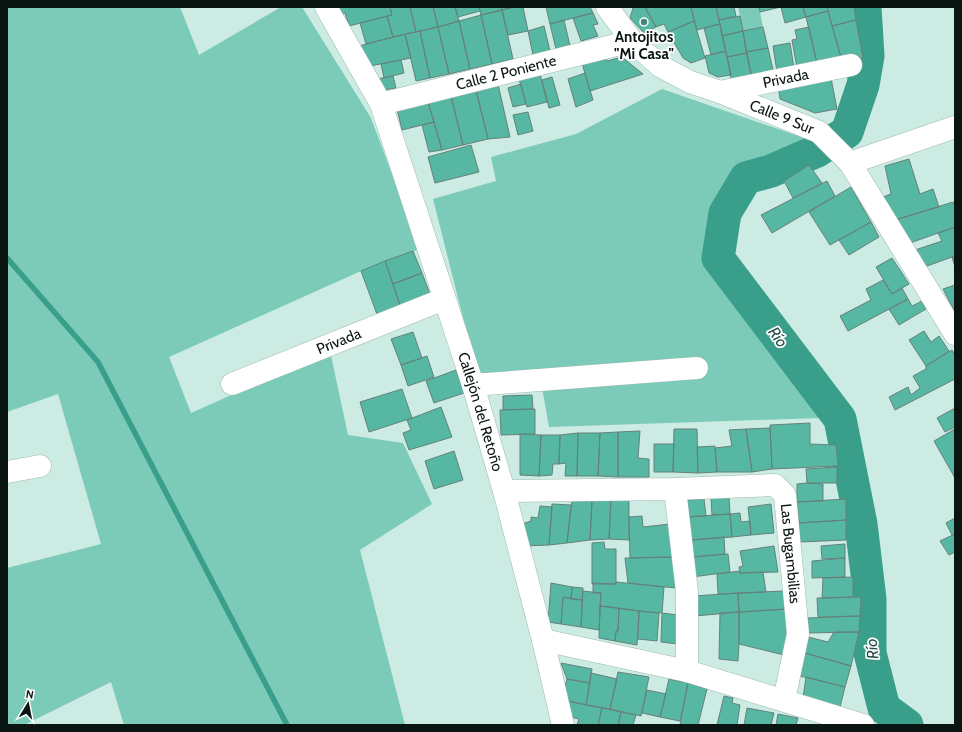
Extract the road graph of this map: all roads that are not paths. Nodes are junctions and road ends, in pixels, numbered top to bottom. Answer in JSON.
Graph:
{"nodes":[{"id":1,"x":326,"y":7,"type":"edge"},
{"id":2,"x":607,"y":7,"type":"edge"},
{"id":3,"x":632,"y":41,"type":"junction"},
{"id":4,"x":851,"y":66,"type":"dead end"},
{"id":5,"x":720,"y":92,"type":"junction"},
{"id":6,"x":381,"y":104,"type":"junction"},
{"id":7,"x":955,"y":127,"type":"edge"},
{"id":8,"x":850,"y":163,"type":"junction"},
{"id":9,"x":444,"y":298,"type":"junction"},
{"id":10,"x":955,"y":334,"type":"edge"},
{"id":11,"x":697,"y":368,"type":"dead end"},
{"id":12,"x":232,"y":384,"type":"dead end"},
{"id":13,"x":473,"y":385,"type":"junction"},
{"id":14,"x":40,"y":466,"type":"dead end"},
{"id":15,"x":7,"y":472,"type":"edge"},
{"id":16,"x":675,"y":489,"type":"junction"},
{"id":17,"x":504,"y":491,"type":"junction"},
{"id":18,"x":543,"y":640,"type":"junction"},
{"id":19,"x":687,"y":670,"type":"junction"},
{"id":20,"x":784,"y":700,"type":"junction"},
{"id":21,"x":563,"y":725,"type":"edge"},
{"id":22,"x":863,"y":725,"type":"edge"}],
"edges":[{"from":1,"to":6,"type":"street","name":"Callejón del Retoño"},
{"from":2,"to":3,"type":"street","name":"Calle 9 Sur"},
{"from":3,"to":5,"type":"street","name":"Calle 9 Sur"},
{"from":3,"to":6,"type":"street","name":"Calle 2 Poniente"},
{"from":4,"to":5,"type":"street","name":"Privada"},
{"from":5,"to":8,"type":"street","name":"Calle 9 Sur"},
{"from":6,"to":9,"type":"street","name":"Callejón del Retoño"},
{"from":7,"to":8,"type":"street"},
{"from":8,"to":10,"type":"street","name":"Calle 9 Sur"},
{"from":9,"to":12,"type":"street","name":"Privada"},
{"from":9,"to":13,"type":"street","name":"Callejón del Retoño"},
{"from":11,"to":13,"type":"street"},
{"from":13,"to":17,"type":"street","name":"Callejón del Retoño"},
{"from":14,"to":15,"type":"street"},
{"from":16,"to":17,"type":"street","name":"Las Bugambilias"},
{"from":16,"to":19,"type":"street"},
{"from":16,"to":20,"type":"street","name":"Las Bugambilias"},
{"from":17,"to":18,"type":"street","name":"Callejón del Retoño"},
{"from":18,"to":19,"type":"street"},
{"from":18,"to":21,"type":"street","name":"Callejón del Retoño"},
{"from":19,"to":20,"type":"street"},
{"from":20,"to":22,"type":"street"}]}
